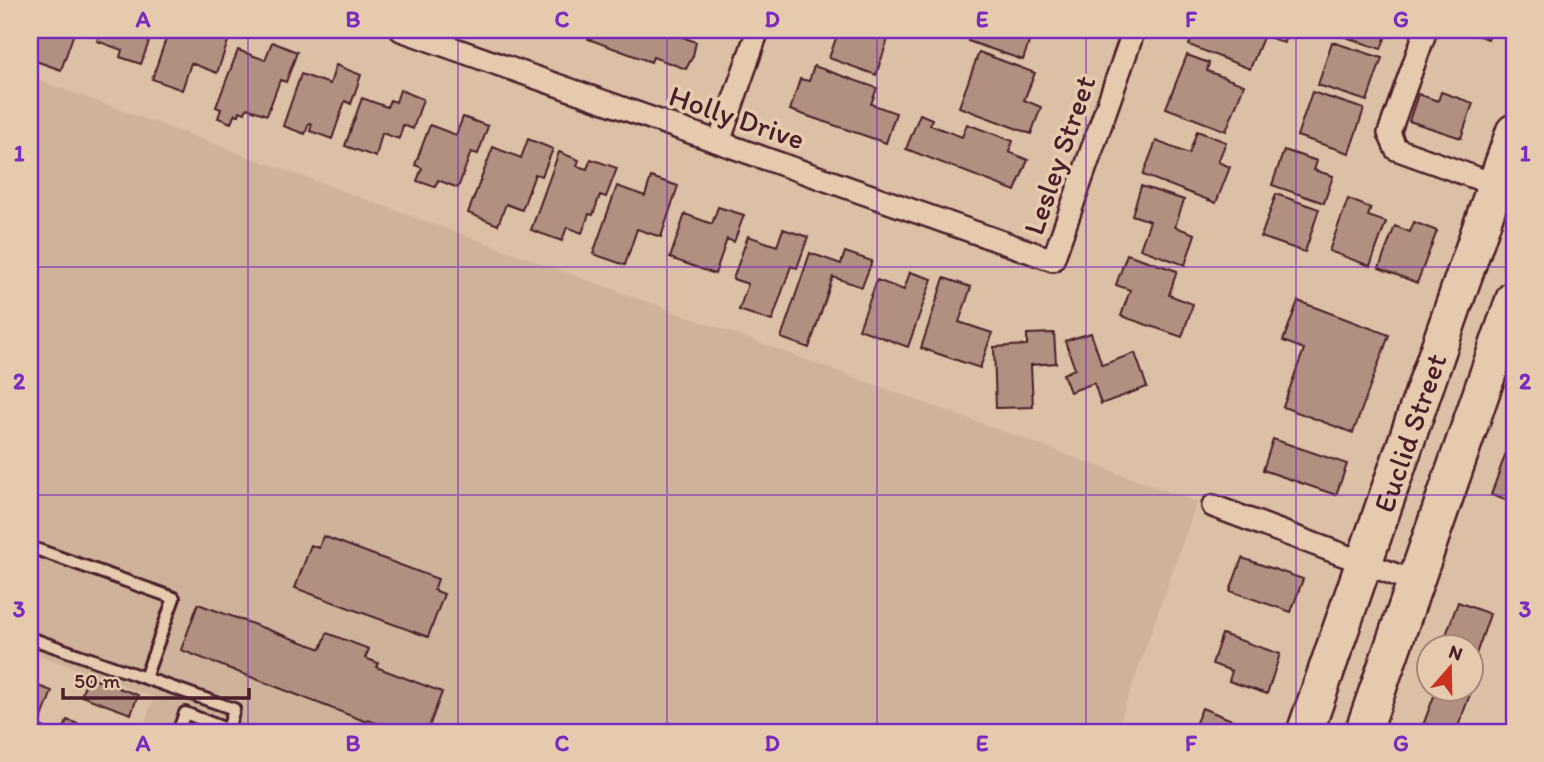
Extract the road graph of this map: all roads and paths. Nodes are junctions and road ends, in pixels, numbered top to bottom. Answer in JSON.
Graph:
{"nodes":[{"id":1,"x":401,"y":30,"type":"edge"},
{"id":2,"x":758,"y":30,"type":"edge"},
{"id":3,"x":1134,"y":30,"type":"edge"},
{"id":4,"x":1426,"y":30,"type":"edge"},
{"id":5,"x":1514,"y":132,"type":"edge"},
{"id":6,"x":719,"y":142,"type":"junction"},
{"id":7,"x":1496,"y":185,"type":"junction"},
{"id":8,"x":1053,"y":260,"type":"joint"},
{"id":9,"x":1514,"y":299,"type":"edge"},
{"id":10,"x":1213,"y":506,"type":"dead end"},
{"id":11,"x":30,"y":547,"type":"edge"},
{"id":12,"x":1364,"y":563,"type":"junction"},
{"id":13,"x":1415,"y":582,"type":"junction"},
{"id":14,"x":30,"y":638,"type":"edge"},
{"id":15,"x":145,"y":678,"type":"junction"},
{"id":16,"x":231,"y":731,"type":"edge"},
{"id":17,"x":178,"y":732,"type":"edge"},
{"id":18,"x":1305,"y":732,"type":"edge"},
{"id":19,"x":1363,"y":732,"type":"edge"}],
"edges":[{"from":1,"to":6,"type":"street","name":"Holly Drive"},
{"from":2,"to":6,"type":"street"},
{"from":3,"to":8,"type":"street","name":"Lesley Street"},
{"from":4,"to":7,"type":"street"},
{"from":5,"to":7,"type":"main road","name":"Euclid Street"},
{"from":6,"to":8,"type":"street","name":"Holly Drive"},
{"from":7,"to":12,"type":"main road","name":"Euclid Street"},
{"from":9,"to":13,"type":"main road","name":"Euclid Street"},
{"from":10,"to":12,"type":"street"},
{"from":11,"to":15,"type":"lane"},
{"from":12,"to":13,"type":"street"},
{"from":12,"to":18,"type":"main road","name":"Euclid Street"},
{"from":13,"to":19,"type":"main road","name":"Euclid Street"},
{"from":14,"to":15,"type":"lane"},
{"from":15,"to":16,"type":"lane"},
{"from":16,"to":17,"type":"lane"}]}
